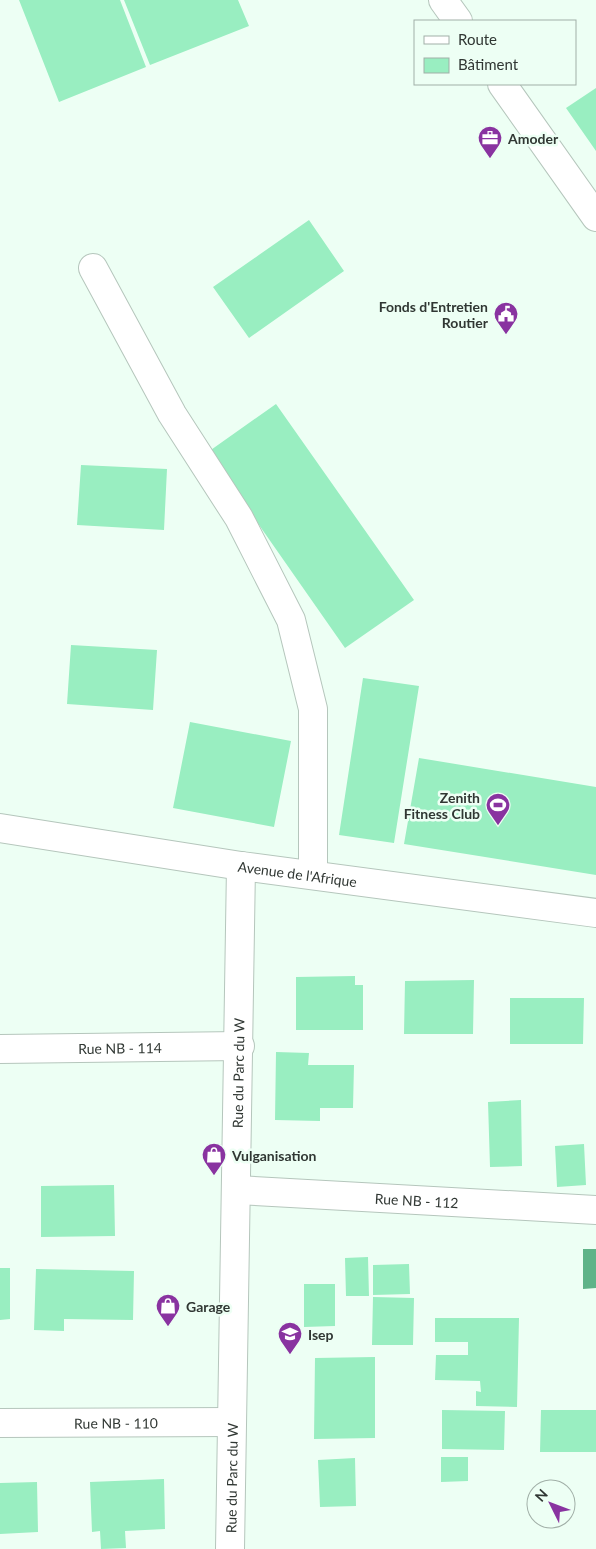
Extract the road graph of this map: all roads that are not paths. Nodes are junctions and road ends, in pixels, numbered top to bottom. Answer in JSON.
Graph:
{"nodes":[{"id":1,"x":443,"y":0,"type":"edge"},
{"id":2,"x":457,"y":20,"type":"edge"},
{"id":3,"x":503,"y":85,"type":"edge"},
{"id":4,"x":596,"y":217,"type":"edge"},
{"id":5,"x":93,"y":268,"type":"dead end"},
{"id":6,"x":0,"y":828,"type":"edge"},
{"id":7,"x":241,"y":866,"type":"junction"},
{"id":8,"x":312,"y":875,"type":"junction"},
{"id":9,"x":596,"y":913,"type":"edge"},
{"id":10,"x":240,"y":1046,"type":"junction"},
{"id":11,"x":0,"y":1049,"type":"edge"},
{"id":12,"x":237,"y":1190,"type":"junction"},
{"id":13,"x":596,"y":1210,"type":"edge"},
{"id":14,"x":232,"y":1422,"type":"junction"},
{"id":15,"x":0,"y":1423,"type":"edge"},
{"id":16,"x":230,"y":1549,"type":"edge"}],
"edges":[{"from":1,"to":2,"type":"street"},
{"from":3,"to":4,"type":"street"},
{"from":5,"to":8,"type":"street"},
{"from":6,"to":7,"type":"street","name":"Avenue de l'Afrique"},
{"from":7,"to":8,"type":"street","name":"Avenue de l'Afrique"},
{"from":7,"to":10,"type":"street","name":"Rue du Parc du W"},
{"from":8,"to":9,"type":"street","name":"Avenue de l'Afrique"},
{"from":10,"to":11,"type":"street","name":"Rue NB - 114"},
{"from":10,"to":12,"type":"street","name":"Rue du Parc du W"},
{"from":12,"to":13,"type":"street","name":"Rue NB - 112"},
{"from":12,"to":14,"type":"street","name":"Rue du Parc du W"},
{"from":14,"to":15,"type":"street","name":"Rue NB - 110"},
{"from":14,"to":16,"type":"street","name":"Rue du Parc du W"}]}
